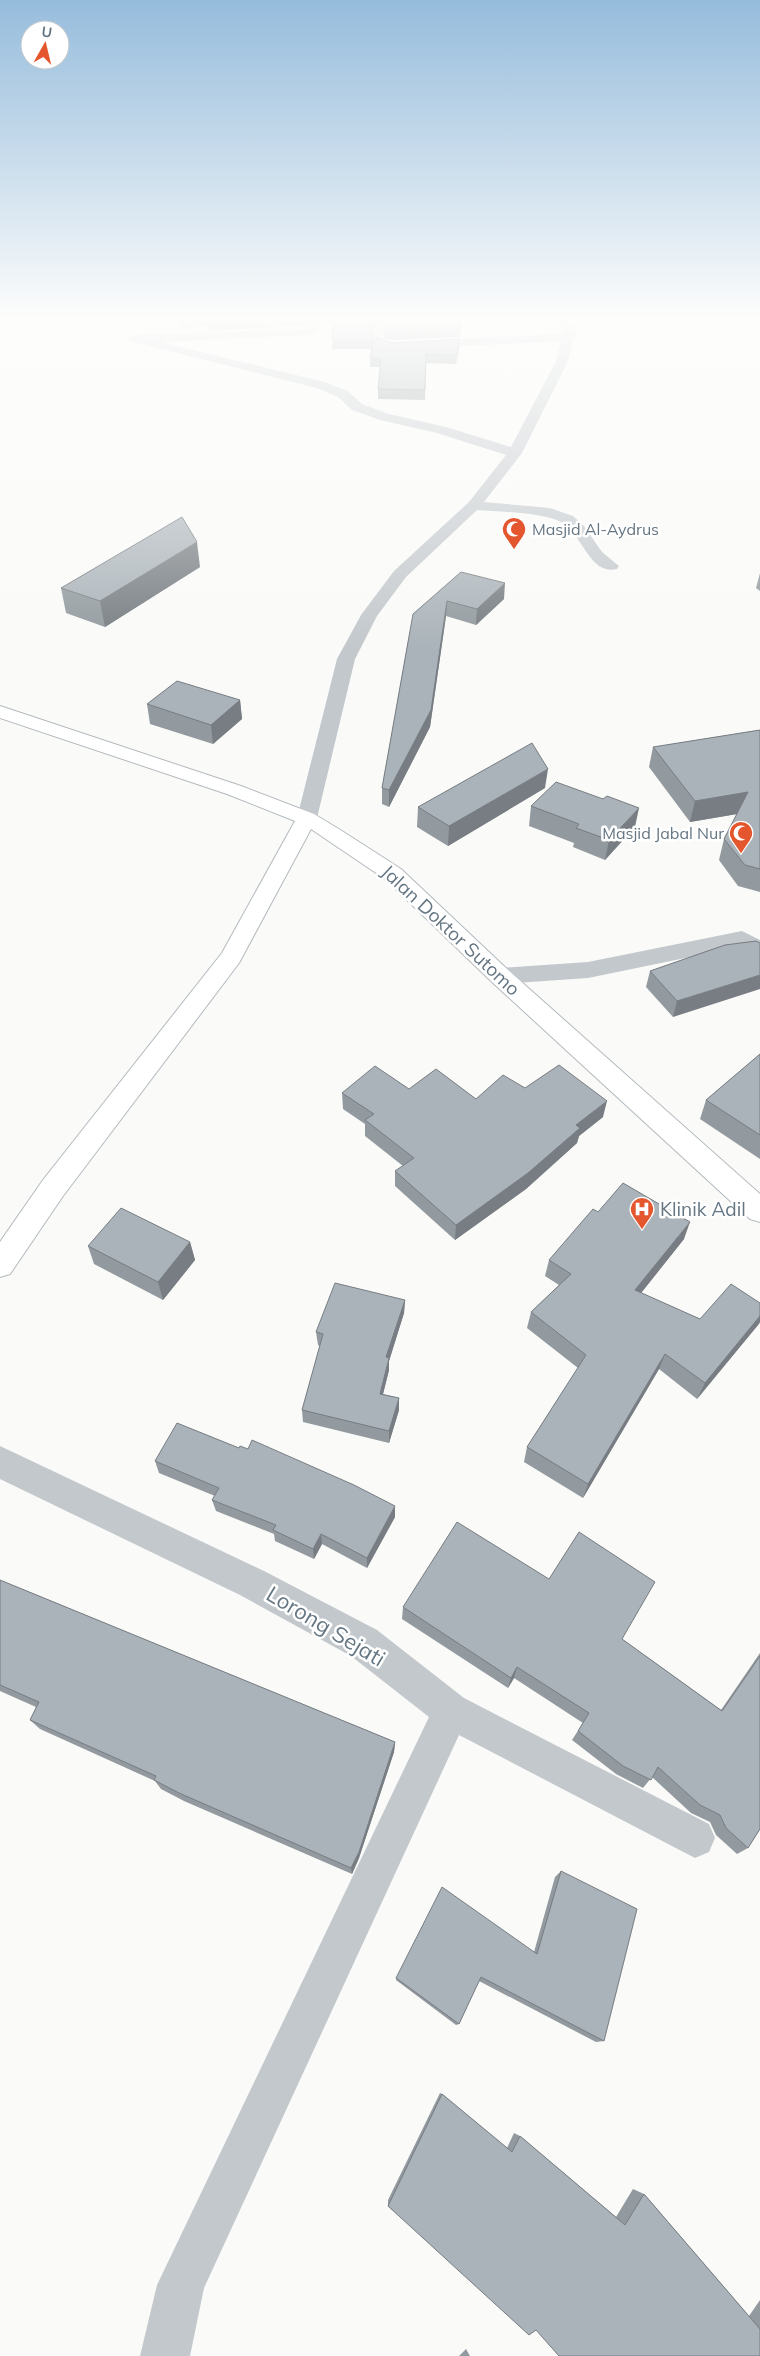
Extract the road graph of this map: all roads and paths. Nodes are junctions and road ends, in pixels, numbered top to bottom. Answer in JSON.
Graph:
{"nodes":[{"id":1,"x":442,"y":430,"type":"edge"},
{"id":2,"x":526,"y":430,"type":"edge"},
{"id":3,"x":515,"y":453,"type":"junction"},
{"id":4,"x":474,"y":505,"type":"junction"},
{"id":5,"x":610,"y":566,"type":"dead end"},
{"id":6,"x":1,"y":714,"type":"edge"},
{"id":7,"x":307,"y":818,"type":"junction"},
{"id":8,"x":754,"y":941,"type":"edge"},
{"id":9,"x":500,"y":976,"type":"junction"},
{"id":10,"x":760,"y":1211,"type":"edge"},
{"id":11,"x":0,"y":1265,"type":"edge"},
{"id":12,"x":0,"y":1461,"type":"edge"},
{"id":13,"x":451,"y":1711,"type":"junction"},
{"id":14,"x":695,"y":1838,"type":"dead end"},
{"id":15,"x":165,"y":2356,"type":"edge"}],
"edges":[{"from":1,"to":3,"type":"street"},
{"from":2,"to":3,"type":"street"},
{"from":3,"to":4,"type":"street"},
{"from":4,"to":5,"type":"street"},
{"from":4,"to":7,"type":"street"},
{"from":6,"to":7,"type":"street","name":"Jalan Doktor Sutomo"},
{"from":7,"to":9,"type":"street","name":"Jalan Doktor Sutomo"},
{"from":7,"to":11,"type":"street"},
{"from":8,"to":9,"type":"street"},
{"from":9,"to":10,"type":"street","name":"Jalan Doktor Sutomo"},
{"from":12,"to":13,"type":"street","name":"Lorong Sejati"},
{"from":13,"to":14,"type":"street","name":"Lorong Sejati"},
{"from":13,"to":15,"type":"street"}]}
